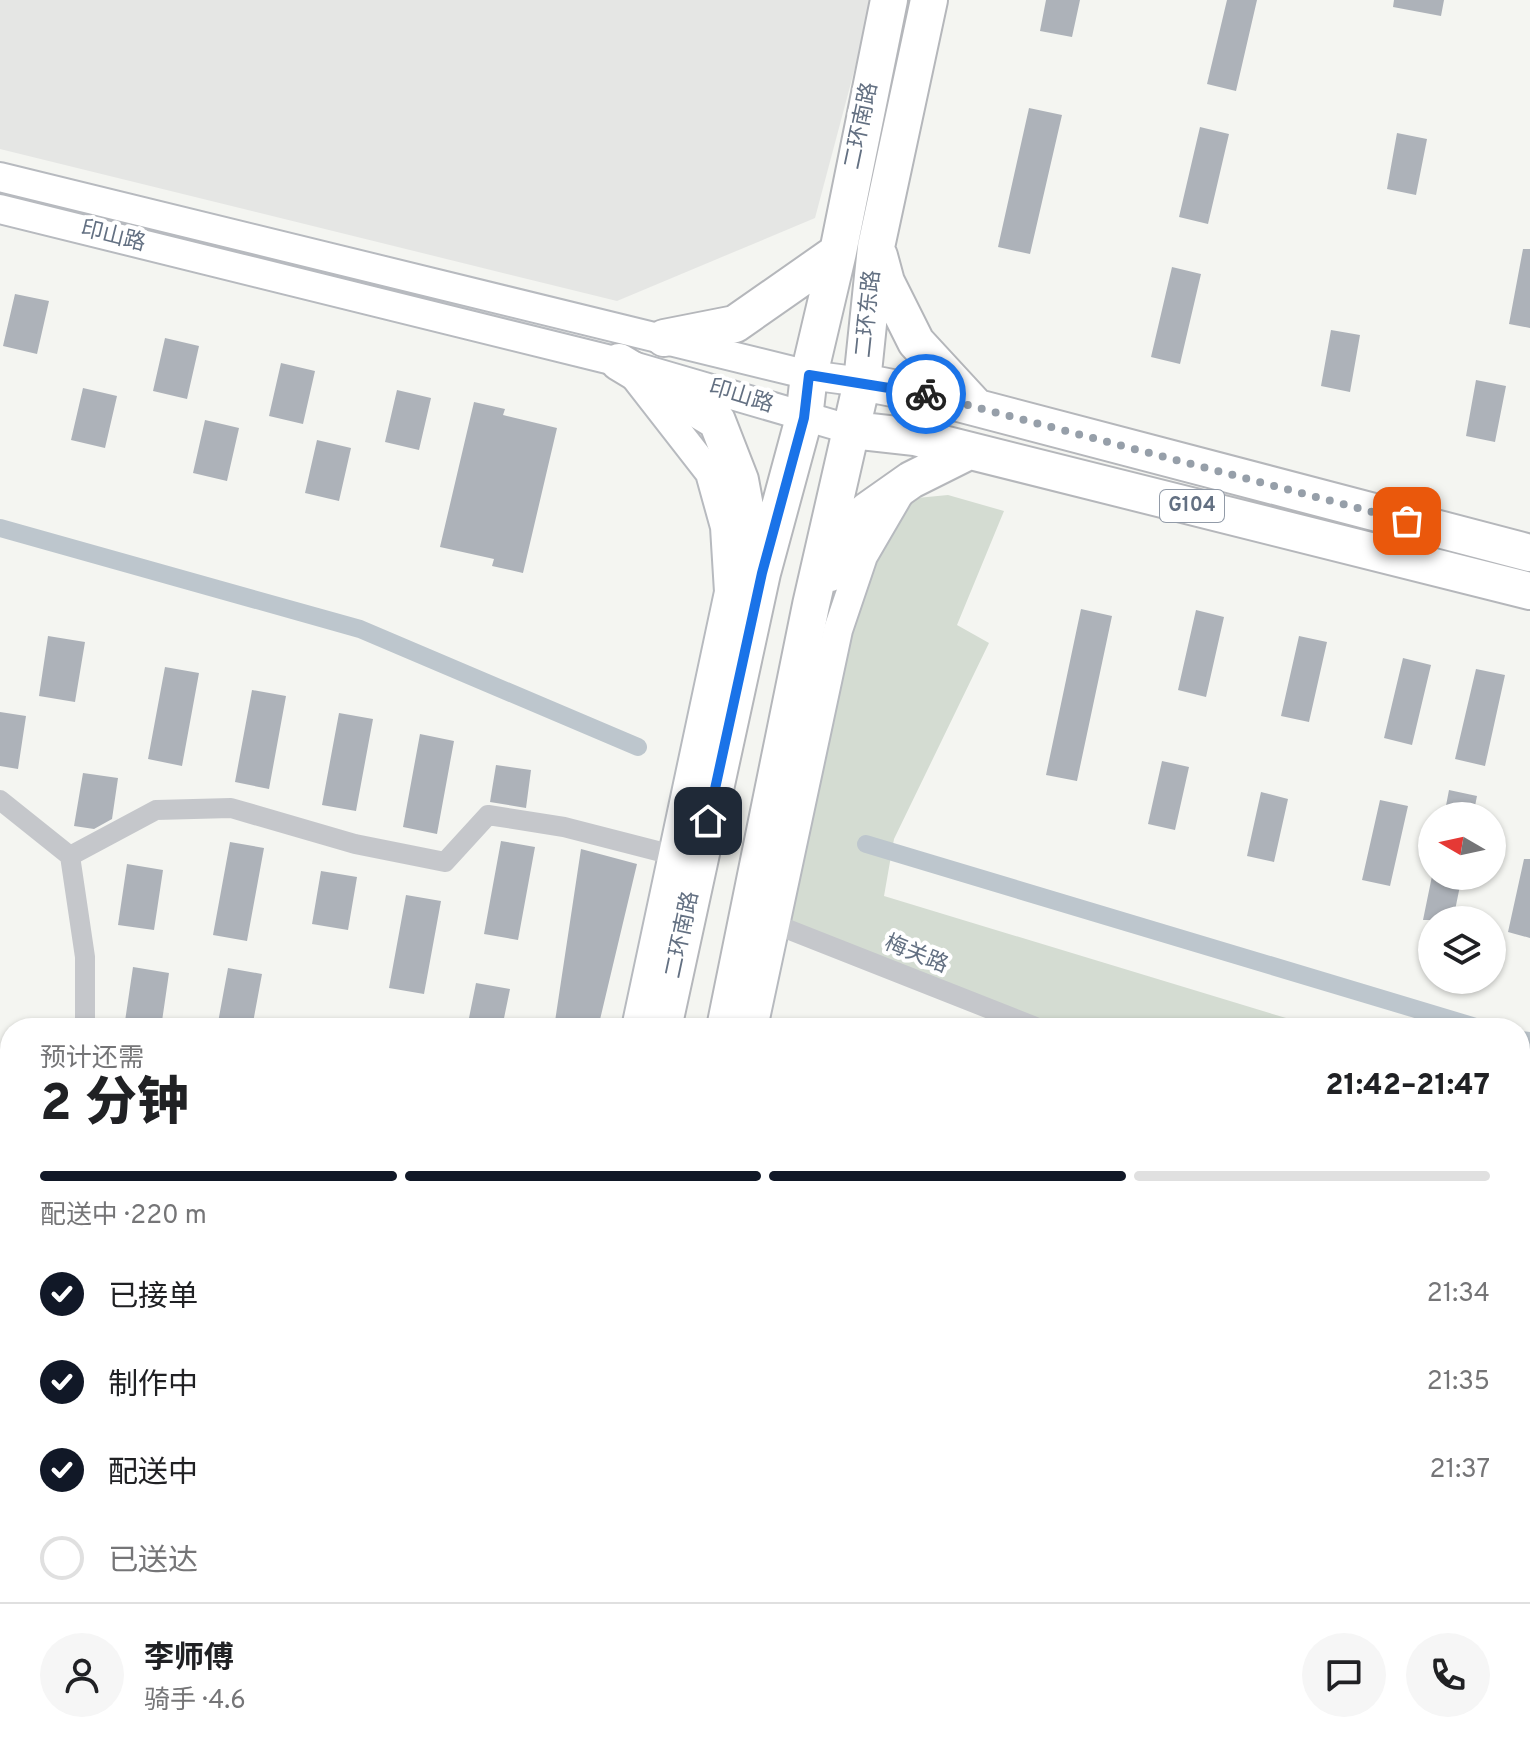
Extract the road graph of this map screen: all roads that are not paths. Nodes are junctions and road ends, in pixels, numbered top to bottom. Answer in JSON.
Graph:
{"nodes":[{"id":1,"x":889,"y":0,"type":"edge"},
{"id":2,"x":929,"y":0,"type":"edge"},
{"id":3,"x":0,"y":177,"type":"edge"},
{"id":4,"x":0,"y":209,"type":"edge"},
{"id":5,"x":876,"y":247,"type":"junction"},
{"id":6,"x":838,"y":252,"type":"junction"},
{"id":7,"x":664,"y":338,"type":"junction"},
{"id":8,"x":624,"y":365,"type":"junction"},
{"id":9,"x":809,"y":375,"type":"junction"},
{"id":10,"x":862,"y":382,"type":"junction"},
{"id":11,"x":976,"y":407,"type":"junction"},
{"id":12,"x":804,"y":418,"type":"junction"},
{"id":13,"x":852,"y":430,"type":"junction"},
{"id":14,"x":969,"y":451,"type":"junction"},
{"id":15,"x":904,"y":486,"type":"junction"},
{"id":16,"x":1530,"y":553,"type":"edge"},
{"id":17,"x":759,"y":584,"type":"junction"},
{"id":18,"x":1530,"y":591,"type":"edge"},
{"id":19,"x":811,"y":605,"type":"junction"},
{"id":20,"x":0,"y":800,"type":"edge"},
{"id":21,"x":673,"y":855,"type":"junction"},
{"id":22,"x":70,"y":856,"type":"junction"},
{"id":23,"x":777,"y":925,"type":"junction"},
{"id":24,"x":85,"y":1018,"type":"edge"},
{"id":25,"x":638,"y":1018,"type":"edge"},
{"id":26,"x":665,"y":1018,"type":"edge"},
{"id":27,"x":727,"y":1018,"type":"edge"},
{"id":28,"x":755,"y":1018,"type":"edge"},
{"id":29,"x":1013,"y":1018,"type":"edge"}],
"edges":[{"from":1,"to":6,"type":"highway","name":"二环南路"},
{"from":2,"to":5,"type":"highway","name":"二环南路"},
{"from":3,"to":7,"type":"main road","name":"印山路"},
{"from":4,"to":8,"type":"main road","name":"印山路"},
{"from":5,"to":10,"type":"highway","name":"二环东路"},
{"from":5,"to":11,"type":"highway"},
{"from":6,"to":7,"type":"highway"},
{"from":6,"to":9,"type":"highway","name":"二环东路"},
{"from":7,"to":9,"type":"main road","name":"印山路"},
{"from":8,"to":12,"type":"main road","name":"印山路"},
{"from":8,"to":17,"type":"highway"},
{"from":8,"to":21,"type":"main road"},
{"from":9,"to":10,"type":"main road","name":"印山路"},
{"from":9,"to":12,"type":"highway","name":"二环南路"},
{"from":10,"to":11,"type":"highway","name":"印山路","number":"G104"},
{"from":10,"to":13,"type":"highway"},
{"from":11,"to":16,"type":"highway","name":"印山路","number":"G104"},
{"from":12,"to":13,"type":"main road","name":"印山路"},
{"from":12,"to":17,"type":"highway","name":"二环南路"},
{"from":13,"to":14,"type":"highway","name":"印山路","number":"G104"},
{"from":13,"to":19,"type":"highway"},
{"from":14,"to":15,"type":"highway"},
{"from":14,"to":18,"type":"highway","name":"印山路","number":"G104"},
{"from":15,"to":19,"type":"highway"},
{"from":15,"to":23,"type":"main road"},
{"from":17,"to":26,"type":"highway","name":"二环南路"},
{"from":19,"to":27,"type":"highway"},
{"from":20,"to":22,"type":"street"},
{"from":21,"to":22,"type":"street"},
{"from":21,"to":25,"type":"main road"},
{"from":22,"to":24,"type":"street"},
{"from":23,"to":28,"type":"main road"},
{"from":23,"to":29,"type":"street","name":"梅关路"}]}
